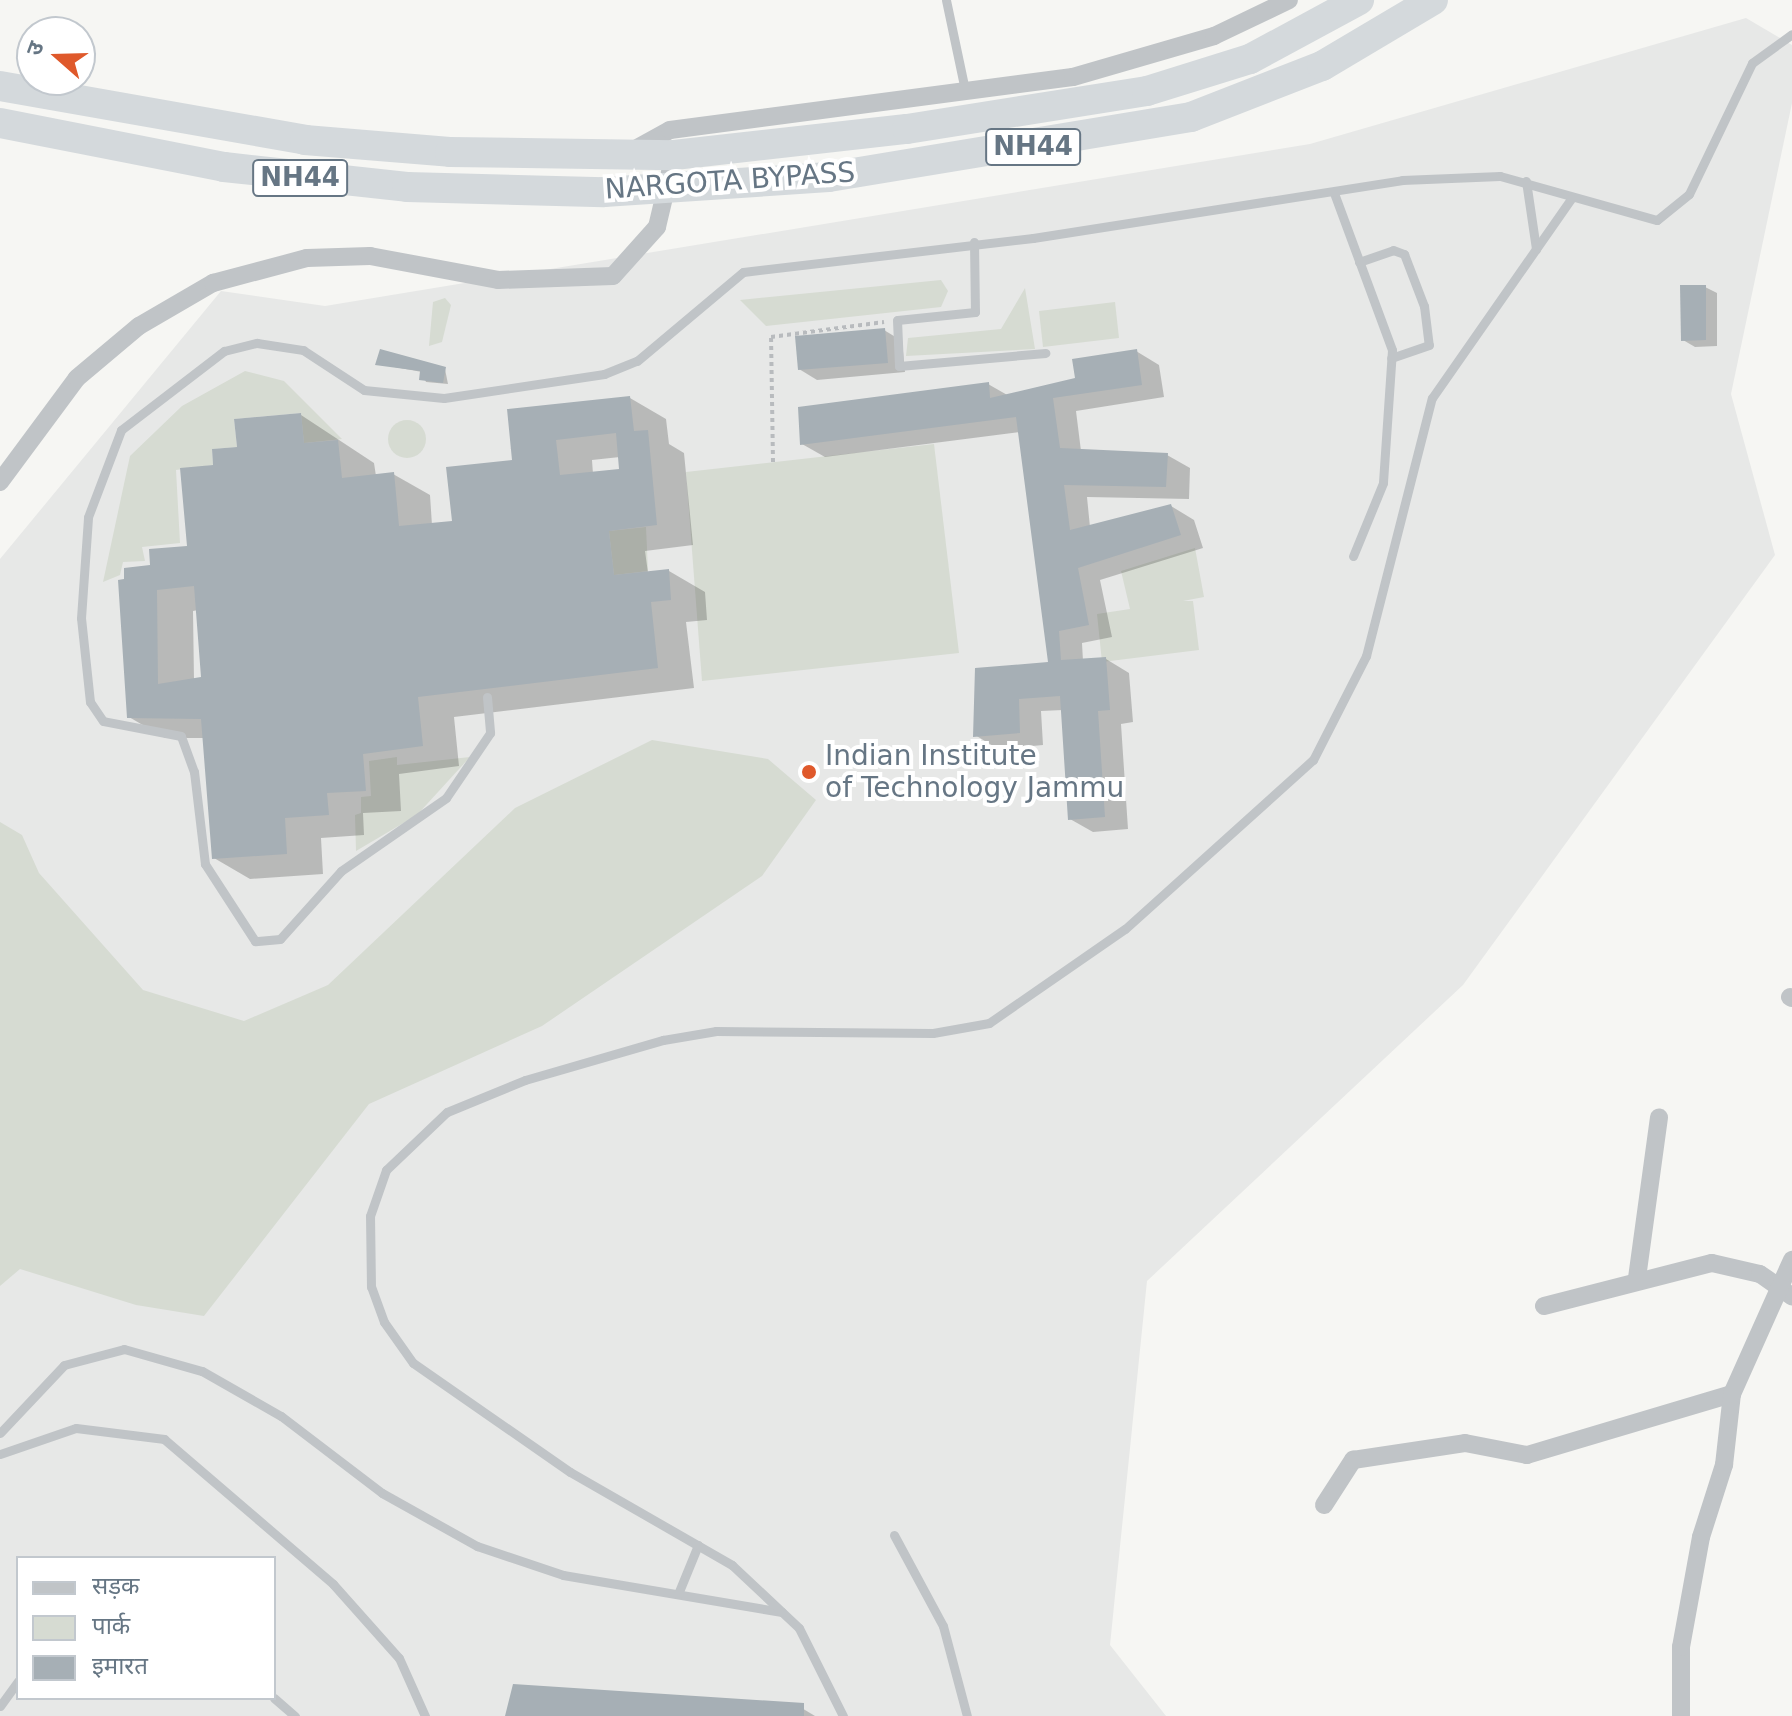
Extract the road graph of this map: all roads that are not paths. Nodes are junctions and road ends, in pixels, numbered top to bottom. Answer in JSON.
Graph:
{"nodes":[{"id":1,"x":946,"y":0,"type":"edge"},
{"id":2,"x":1289,"y":0,"type":"edge"},
{"id":3,"x":1359,"y":0,"type":"edge"},
{"id":4,"x":1433,"y":0,"type":"edge"},
{"id":5,"x":1792,"y":34,"type":"edge"},
{"id":6,"x":0,"y":86,"type":"edge"},
{"id":7,"x":965,"y":90,"type":"junction"},
{"id":8,"x":0,"y":123,"type":"edge"},
{"id":9,"x":674,"y":155,"type":"junction"},
{"id":10,"x":612,"y":156,"type":"junction"},
{"id":11,"x":1526,"y":181,"type":"junction"},
{"id":12,"x":671,"y":188,"type":"junction"},
{"id":13,"x":1334,"y":193,"type":"junction"},
{"id":14,"x":1571,"y":199,"type":"junction"},
{"id":15,"x":974,"y":242,"type":"junction"},
{"id":16,"x":1536,"y":249,"type":"junction"},
{"id":17,"x":1359,"y":262,"type":"junction"},
{"id":18,"x":1045,"y":353,"type":"dead end"},
{"id":19,"x":1391,"y":358,"type":"junction"},
{"id":20,"x":0,"y":482,"type":"edge"},
{"id":21,"x":1353,"y":556,"type":"dead end"},
{"id":22,"x":487,"y":697,"type":"dead end"},
{"id":23,"x":1659,"y":1118,"type":"dead end"},
{"id":24,"x":1792,"y":1260,"type":"edge"},
{"id":25,"x":1637,"y":1278,"type":"junction"},
{"id":26,"x":1786,"y":1290,"type":"edge"},
{"id":27,"x":1544,"y":1306,"type":"dead end"},
{"id":28,"x":1732,"y":1394,"type":"junction"},
{"id":29,"x":0,"y":1433,"type":"edge"},
{"id":30,"x":0,"y":1454,"type":"edge"},
{"id":31,"x":1324,"y":1505,"type":"dead end"},
{"id":32,"x":894,"y":1535,"type":"dead end"},
{"id":33,"x":698,"y":1545,"type":"junction"},
{"id":34,"x":678,"y":1594,"type":"junction"},
{"id":35,"x":782,"y":1612,"type":"junction"},
{"id":36,"x":16,"y":1684,"type":"edge"},
{"id":37,"x":276,"y":1700,"type":"edge"},
{"id":38,"x":0,"y":1706,"type":"edge"},
{"id":39,"x":295,"y":1716,"type":"edge"},
{"id":40,"x":425,"y":1716,"type":"edge"},
{"id":41,"x":843,"y":1716,"type":"edge"},
{"id":42,"x":967,"y":1716,"type":"edge"},
{"id":43,"x":1681,"y":1716,"type":"edge"}],
"edges":[{"from":1,"to":7,"type":"lane"},
{"from":2,"to":7,"type":"street"},
{"from":3,"to":9,"type":"highway","name":"NARGOTA BYPASS","number":"NH44"},
{"from":4,"to":12,"type":"highway","name":"NARGOTA BYPASS","number":"NH44"},
{"from":5,"to":14,"type":"lane"},
{"from":6,"to":10,"type":"highway","name":"NARGOTA BYPASS","number":"NH44"},
{"from":7,"to":10,"type":"street"},
{"from":8,"to":12,"type":"highway","name":"NARGOTA BYPASS","number":"NH44"},
{"from":9,"to":10,"type":"highway","name":"NARGOTA BYPASS","number":"NH44"},
{"from":9,"to":12,"type":"street"},
{"from":11,"to":13,"type":"lane"},
{"from":11,"to":14,"type":"lane"},
{"from":11,"to":16,"type":"lane"},
{"from":12,"to":20,"type":"street"},
{"from":13,"to":15,"type":"lane"},
{"from":13,"to":17,"type":"lane"},
{"from":14,"to":16,"type":"lane"},
{"from":15,"to":18,"type":"lane"},
{"from":15,"to":22,"type":"lane"},
{"from":16,"to":33,"type":"lane"},
{"from":17,"to":19,"type":"lane"},
{"from":17,"to":19,"type":"lane"},
{"from":19,"to":21,"type":"lane"},
{"from":23,"to":25,"type":"street"},
{"from":24,"to":26,"type":"street"},
{"from":25,"to":26,"type":"street"},
{"from":25,"to":27,"type":"street"},
{"from":26,"to":28,"type":"street"},
{"from":28,"to":31,"type":"street"},
{"from":28,"to":43,"type":"street"},
{"from":29,"to":34,"type":"lane"},
{"from":30,"to":40,"type":"lane"},
{"from":32,"to":42,"type":"lane"},
{"from":33,"to":34,"type":"lane"},
{"from":33,"to":35,"type":"lane"},
{"from":34,"to":35,"type":"lane"},
{"from":35,"to":41,"type":"lane"},
{"from":36,"to":38,"type":"lane"},
{"from":37,"to":39,"type":"lane"}]}
